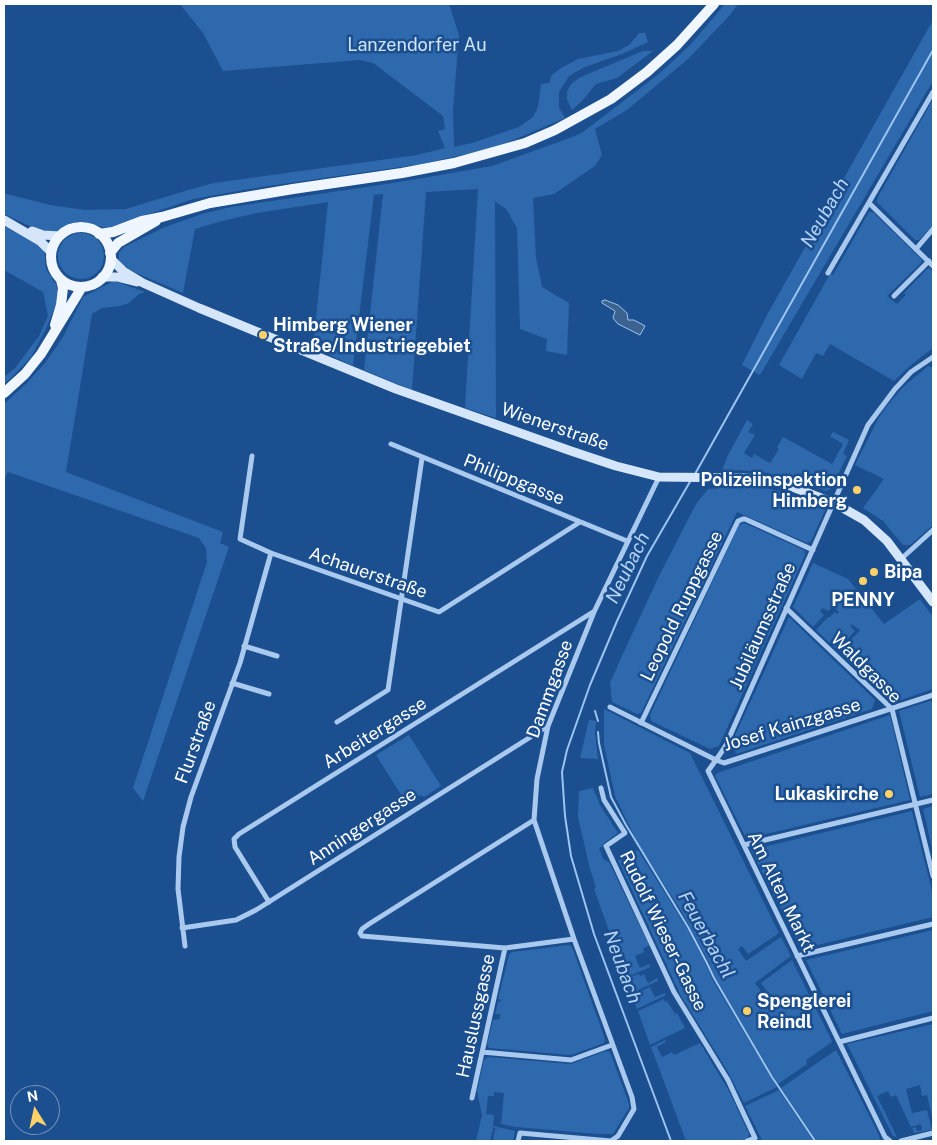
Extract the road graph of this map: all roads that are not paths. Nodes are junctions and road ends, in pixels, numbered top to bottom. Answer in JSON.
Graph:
{"nodes":[{"id":1,"x":714,"y":4,"type":"edge"},
{"id":2,"x":933,"y":92,"type":"edge"},
{"id":3,"x":869,"y":203,"type":"junction"},
{"id":4,"x":162,"y":217,"type":"junction"},
{"id":5,"x":5,"y":220,"type":"edge"},
{"id":6,"x":933,"y":229,"type":"edge"},
{"id":7,"x":99,"y":234,"type":"junction"},
{"id":8,"x":60,"y":236,"type":"junction"},
{"id":9,"x":916,"y":249,"type":"junction"},
{"id":10,"x":51,"y":252,"type":"junction"},
{"id":11,"x":110,"y":256,"type":"junction"},
{"id":12,"x":931,"y":263,"type":"edge"},
{"id":13,"x":828,"y":273,"type":"dead end"},
{"id":14,"x":102,"y":277,"type":"junction"},
{"id":15,"x":61,"y":280,"type":"junction"},
{"id":16,"x":143,"y":283,"type":"junction"},
{"id":17,"x":82,"y":287,"type":"junction"},
{"id":18,"x":894,"y":296,"type":"dead end"},
{"id":19,"x":53,"y":334,"type":"junction"},
{"id":20,"x":933,"y":356,"type":"edge"},
{"id":21,"x":4,"y":393,"type":"edge"},
{"id":22,"x":391,"y":444,"type":"dead end"},
{"id":23,"x":252,"y":456,"type":"dead end"},
{"id":24,"x":422,"y":458,"type":"junction"},
{"id":25,"x":659,"y":477,"type":"junction"},
{"id":26,"x":834,"y":502,"type":"junction"},
{"id":27,"x":580,"y":522,"type":"junction"},
{"id":28,"x":933,"y":530,"type":"edge"},
{"id":29,"x":627,"y":541,"type":"junction"},
{"id":30,"x":813,"y":550,"type":"junction"},
{"id":31,"x":271,"y":553,"type":"junction"},
{"id":32,"x":901,"y":558,"type":"junction"},
{"id":33,"x":400,"y":599,"type":"junction"},
{"id":34,"x":933,"y":602,"type":"edge"},
{"id":35,"x":786,"y":608,"type":"junction"},
{"id":36,"x":594,"y":612,"type":"junction"},
{"id":37,"x":244,"y":646,"type":"junction"},
{"id":38,"x":277,"y":656,"type":"dead end"},
{"id":39,"x":232,"y":683,"type":"junction"},
{"id":40,"x":269,"y":694,"type":"dead end"},
{"id":41,"x":933,"y":695,"type":"edge"},
{"id":42,"x":610,"y":707,"type":"dead end"},
{"id":43,"x":892,"y":709,"type":"junction"},
{"id":44,"x":337,"y":722,"type":"dead end"},
{"id":45,"x":641,"y":723,"type":"junction"},
{"id":46,"x":548,"y":726,"type":"junction"},
{"id":47,"x":716,"y":760,"type":"junction"},
{"id":48,"x":601,"y":788,"type":"dead end"},
{"id":49,"x":933,"y":800,"type":"edge"},
{"id":50,"x":916,"y":804,"type":"junction"},
{"id":51,"x":534,"y":820,"type":"junction"},
{"id":52,"x":744,"y":846,"type":"junction"},
{"id":53,"x":933,"y":876,"type":"edge"},
{"id":54,"x":269,"y":902,"type":"junction"},
{"id":55,"x":933,"y":924,"type":"edge"},
{"id":56,"x":182,"y":928,"type":"junction"},
{"id":57,"x":574,"y":940,"type":"junction"},
{"id":58,"x":184,"y":946,"type":"dead end"},
{"id":59,"x":505,"y":948,"type":"junction"},
{"id":60,"x":797,"y":956,"type":"junction"},
{"id":61,"x":933,"y":1018,"type":"edge"},
{"id":62,"x":839,"y":1042,"type":"junction"},
{"id":63,"x":612,"y":1045,"type":"junction"},
{"id":64,"x":482,"y":1052,"type":"junction"},
{"id":65,"x":472,"y":1098,"type":"dead end"},
{"id":66,"x":933,"y":1133,"type":"edge"},
{"id":67,"x":583,"y":1140,"type":"edge"},
{"id":68,"x":518,"y":1141,"type":"edge"},
{"id":69,"x":747,"y":1141,"type":"edge"},
{"id":70,"x":890,"y":1141,"type":"edge"},
{"id":71,"x":901,"y":1141,"type":"edge"}],
"edges":[{"from":1,"to":4,"type":"main road"},
{"from":2,"to":3,"type":"street"},
{"from":3,"to":9,"type":"street"},
{"from":3,"to":13,"type":"street"},
{"from":4,"to":7,"type":"main road"},
{"from":4,"to":11,"type":"main road"},
{"from":5,"to":8,"type":"street"},
{"from":5,"to":10,"type":"street"},
{"from":6,"to":9,"type":"street"},
{"from":7,"to":8,"type":"main road"},
{"from":7,"to":11,"type":"main road"},
{"from":8,"to":10,"type":"main road"},
{"from":9,"to":12,"type":"street"},
{"from":10,"to":15,"type":"main road"},
{"from":11,"to":14,"type":"main road"},
{"from":11,"to":16,"type":"street","name":"Wienerstraße"},
{"from":12,"to":18,"type":"street"},
{"from":14,"to":16,"type":"street","name":"Wienerstraße"},
{"from":14,"to":17,"type":"main road"},
{"from":15,"to":17,"type":"main road"},
{"from":15,"to":19,"type":"main road"},
{"from":16,"to":25,"type":"street","name":"Wienerstraße"},
{"from":17,"to":19,"type":"main road"},
{"from":19,"to":21,"type":"main road"},
{"from":20,"to":26,"type":"street","name":"Jubiläumsstraße"},
{"from":22,"to":24,"type":"street","name":"Philippgasse"},
{"from":23,"to":31,"type":"street","name":"Achauerstraße"},
{"from":24,"to":27,"type":"street","name":"Philippgasse"},
{"from":24,"to":33,"type":"street"},
{"from":25,"to":26,"type":"street","name":"Wienerstraße"},
{"from":25,"to":29,"type":"street","name":"Dammgasse"},
{"from":26,"to":30,"type":"street","name":"Jubiläumsstraße"},
{"from":26,"to":32,"type":"street","name":"Wienerstraße"},
{"from":27,"to":29,"type":"street","name":"Philippgasse"},
{"from":27,"to":33,"type":"street","name":"Achauerstraße"},
{"from":28,"to":32,"type":"street"},
{"from":29,"to":36,"type":"street","name":"Dammgasse"},
{"from":30,"to":35,"type":"street","name":"Jubiläumsstraße"},
{"from":30,"to":45,"type":"street","name":"Leopold Ruppgasse"},
{"from":31,"to":33,"type":"street","name":"Achauerstraße"},
{"from":31,"to":37,"type":"street","name":"Flurstraße"},
{"from":32,"to":34,"type":"street","name":"Wienerstraße"},
{"from":33,"to":44,"type":"street"},
{"from":35,"to":43,"type":"street","name":"Waldgasse"},
{"from":35,"to":47,"type":"street","name":"Jubiläumsstraße"},
{"from":36,"to":46,"type":"street","name":"Dammgasse"},
{"from":36,"to":54,"type":"street","name":"Arbeitergasse"},
{"from":37,"to":38,"type":"street"},
{"from":37,"to":39,"type":"street","name":"Flurstraße"},
{"from":39,"to":40,"type":"street"},
{"from":39,"to":56,"type":"street","name":"Flurstraße"},
{"from":41,"to":43,"type":"street","name":"Josef Kainzgasse"},
{"from":42,"to":45,"type":"street"},
{"from":43,"to":47,"type":"street","name":"Josef Kainzgasse"},
{"from":43,"to":50,"type":"street","name":"Waldgasse"},
{"from":45,"to":47,"type":"street"},
{"from":46,"to":51,"type":"street","name":"Dammgasse"},
{"from":46,"to":54,"type":"street","name":"Anningergasse"},
{"from":47,"to":52,"type":"street","name":"Am Alten Markt"},
{"from":48,"to":69,"type":"street","name":"Rudolf Wieser-Gasse"},
{"from":49,"to":50,"type":"street"},
{"from":50,"to":52,"type":"street"},
{"from":50,"to":53,"type":"street","name":"Waldgasse"},
{"from":51,"to":57,"type":"street","name":"Dammgasse"},
{"from":51,"to":59,"type":"street"},
{"from":52,"to":60,"type":"street","name":"Am Alten Markt"},
{"from":54,"to":56,"type":"street","name":"Anningergasse"},
{"from":55,"to":60,"type":"street"},
{"from":56,"to":58,"type":"street","name":"Flurstraße"},
{"from":57,"to":59,"type":"street","name":"Hauslussgasse"},
{"from":57,"to":63,"type":"street","name":"Dammgasse"},
{"from":59,"to":64,"type":"street","name":"Hauslussgasse"},
{"from":60,"to":62,"type":"street","name":"Am Alten Markt"},
{"from":61,"to":62,"type":"street"},
{"from":62,"to":70,"type":"street","name":"Am Alten Markt"},
{"from":63,"to":64,"type":"street"},
{"from":63,"to":67,"type":"street","name":"Dammgasse"},
{"from":64,"to":65,"type":"street","name":"Hauslussgasse"},
{"from":66,"to":71,"type":"street"},
{"from":67,"to":68,"type":"street"}]}
